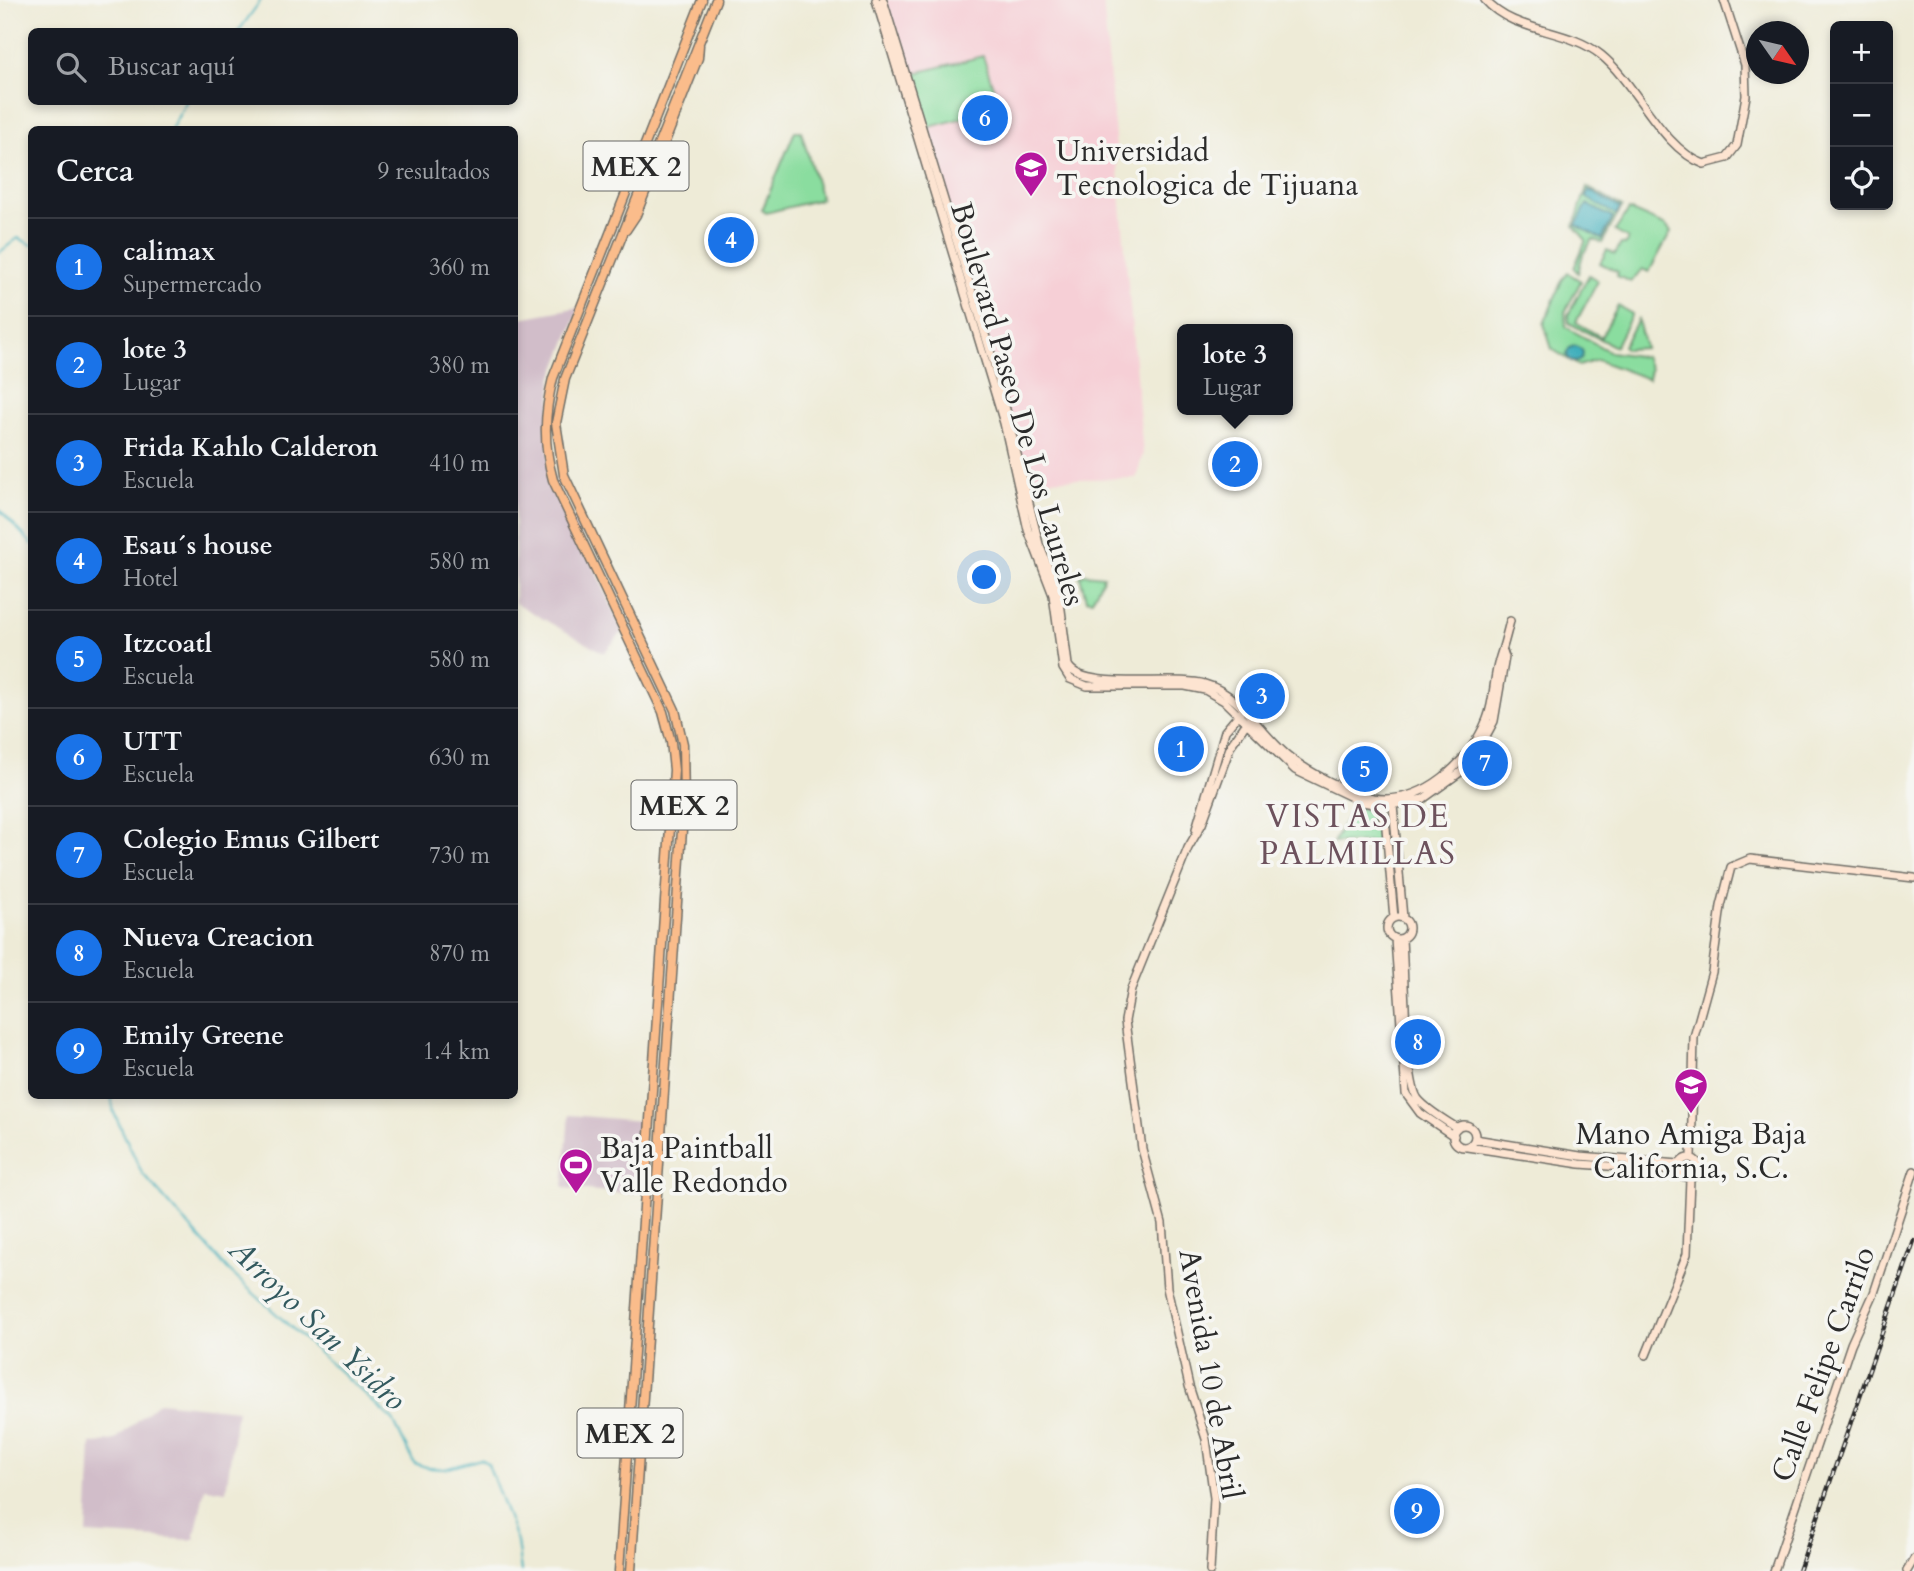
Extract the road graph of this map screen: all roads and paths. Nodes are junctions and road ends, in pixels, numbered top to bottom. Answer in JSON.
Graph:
{"nodes":[{"id":1,"x":702,"y":0,"type":"edge"},
{"id":2,"x":716,"y":0,"type":"edge"},
{"id":3,"x":876,"y":0,"type":"edge"},
{"id":4,"x":883,"y":0,"type":"edge"},
{"id":5,"x":1485,"y":0,"type":"edge"},
{"id":6,"x":1724,"y":0,"type":"edge"},
{"id":7,"x":1510,"y":621,"type":"dead end"},
{"id":8,"x":1503,"y":654,"type":"junction"},
{"id":9,"x":1240,"y":712,"type":"junction"},
{"id":10,"x":1248,"y":720,"type":"junction"},
{"id":11,"x":1380,"y":806,"type":"junction"},
{"id":12,"x":1393,"y":806,"type":"junction"},
{"id":13,"x":1196,"y":829,"type":"junction"},
{"id":14,"x":1914,"y":878,"type":"edge"},
{"id":15,"x":1399,"y":918,"type":"junction"},
{"id":16,"x":1399,"y":939,"type":"junction"},
{"id":17,"x":1455,"y":1132,"type":"junction"},
{"id":18,"x":1475,"y":1139,"type":"junction"},
{"id":19,"x":1468,"y":1147,"type":"junction"},
{"id":20,"x":1690,"y":1158,"type":"junction"},
{"id":21,"x":1679,"y":1168,"type":"junction"},
{"id":22,"x":1914,"y":1171,"type":"edge"},
{"id":23,"x":1690,"y":1179,"type":"junction"},
{"id":24,"x":1647,"y":1355,"type":"dead end"},
{"id":25,"x":1914,"y":1559,"type":"edge"},
{"id":26,"x":619,"y":1571,"type":"edge"},
{"id":27,"x":631,"y":1571,"type":"edge"},
{"id":28,"x":1210,"y":1571,"type":"edge"},
{"id":29,"x":1774,"y":1571,"type":"edge"},
{"id":30,"x":1907,"y":1571,"type":"edge"}],
"edges":[{"from":1,"to":26,"type":"main road","number":"MEX 2"},
{"from":2,"to":27,"type":"main road","number":"MEX 2"},
{"from":3,"to":9,"type":"street","name":"Boulevard Paseo De Los Laureles"},
{"from":4,"to":9,"type":"street","name":"Boulevard Paseo De Los Laureles"},
{"from":5,"to":6,"type":"street"},
{"from":7,"to":8,"type":"street"},
{"from":8,"to":10,"type":"street","name":"Boulevard Paseo De Los Laureles"},
{"from":8,"to":12,"type":"street","name":"Boulevard Paseo De Los Laureles"},
{"from":9,"to":10,"type":"street","name":"Boulevard Paseo De Los Laureles"},
{"from":9,"to":13,"type":"street"},
{"from":10,"to":11,"type":"street","name":"Boulevard Paseo De Los Laureles"},
{"from":10,"to":13,"type":"street"},
{"from":11,"to":12,"type":"street","name":"Boulevard Paseo De Los Laureles"},
{"from":11,"to":15,"type":"street"},
{"from":12,"to":15,"type":"street"},
{"from":13,"to":28,"type":"street","name":"Avenida 10 de Abril"},
{"from":14,"to":20,"type":"street"},
{"from":15,"to":16,"type":"street"},
{"from":15,"to":16,"type":"street"},
{"from":16,"to":17,"type":"street"},
{"from":17,"to":18,"type":"street"},
{"from":17,"to":19,"type":"street"},
{"from":18,"to":19,"type":"street"},
{"from":18,"to":21,"type":"street"},
{"from":19,"to":21,"type":"street"},
{"from":20,"to":21,"type":"street"},
{"from":20,"to":23,"type":"street"},
{"from":21,"to":23,"type":"street"},
{"from":22,"to":29,"type":"street","name":"Calle Felipe Carrilo"},
{"from":23,"to":24,"type":"street"},
{"from":25,"to":30,"type":"street"}]}
